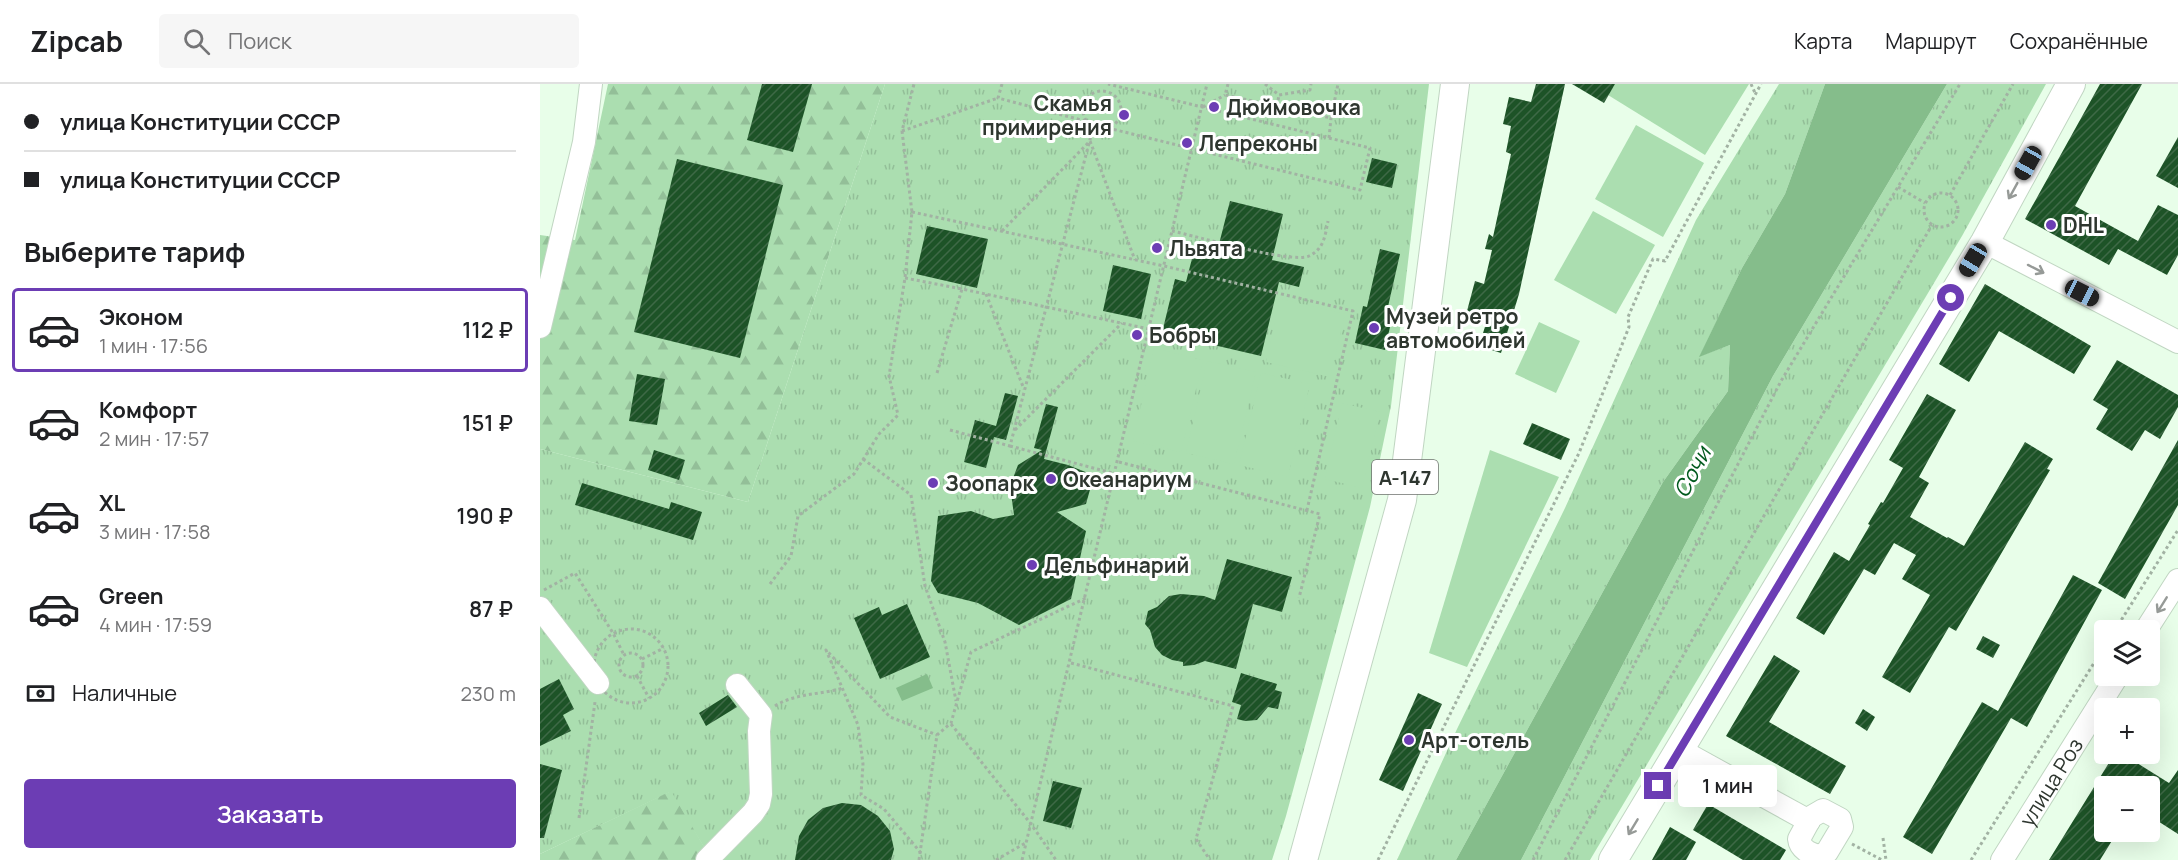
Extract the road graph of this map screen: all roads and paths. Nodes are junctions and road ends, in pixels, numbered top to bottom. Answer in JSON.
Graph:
{"nodes":[{"id":1,"x":591,"y":84,"type":"edge"},
{"id":2,"x":914,"y":84,"type":"edge"},
{"id":3,"x":1002,"y":84,"type":"edge"},
{"id":4,"x":1108,"y":84,"type":"edge"},
{"id":5,"x":1207,"y":84,"type":"edge"},
{"id":6,"x":1228,"y":84,"type":"edge"},
{"id":7,"x":1265,"y":84,"type":"edge"},
{"id":8,"x":1311,"y":84,"type":"edge"},
{"id":9,"x":1338,"y":84,"type":"edge"},
{"id":10,"x":1455,"y":84,"type":"edge"},
{"id":11,"x":1751,"y":84,"type":"edge"},
{"id":12,"x":1761,"y":84,"type":"edge"},
{"id":13,"x":1960,"y":84,"type":"edge"},
{"id":14,"x":2013,"y":84,"type":"edge"},
{"id":15,"x":2071,"y":84,"type":"edge"},
{"id":16,"x":1106,"y":91,"type":"junction"},
{"id":17,"x":1755,"y":94,"type":"junction"},
{"id":18,"x":1225,"y":95,"type":"junction"},
{"id":19,"x":1279,"y":95,"type":"junction"},
{"id":20,"x":998,"y":98,"type":"junction"},
{"id":21,"x":1277,"y":106,"type":"junction"},
{"id":22,"x":1202,"y":108,"type":"junction"},
{"id":23,"x":1331,"y":118,"type":"junction"},
{"id":24,"x":1086,"y":122,"type":"junction"},
{"id":25,"x":1093,"y":128,"type":"junction"},
{"id":26,"x":1108,"y":128,"type":"junction"},
{"id":27,"x":902,"y":131,"type":"junction"},
{"id":28,"x":1329,"y":138,"type":"junction"},
{"id":29,"x":1090,"y":141,"type":"junction"},
{"id":30,"x":1192,"y":149,"type":"junction"},
{"id":31,"x":1898,"y":187,"type":"junction"},
{"id":32,"x":1950,"y":195,"type":"junction"},
{"id":33,"x":1925,"y":203,"type":"junction"},
{"id":34,"x":912,"y":212,"type":"junction"},
{"id":35,"x":1328,"y":221,"type":"dead end"},
{"id":36,"x":1932,"y":225,"type":"junction"},
{"id":37,"x":1002,"y":231,"type":"junction"},
{"id":38,"x":1172,"y":231,"type":"junction"},
{"id":39,"x":1984,"y":242,"type":"junction"},
{"id":40,"x":1063,"y":244,"type":"junction"},
{"id":41,"x":1135,"y":260,"type":"junction"},
{"id":42,"x":1164,"y":266,"type":"junction"},
{"id":43,"x":905,"y":278,"type":"junction"},
{"id":44,"x":962,"y":289,"type":"junction"},
{"id":45,"x":986,"y":294,"type":"junction"},
{"id":46,"x":1047,"y":306,"type":"junction"},
{"id":47,"x":1122,"y":323,"type":"junction"},
{"id":48,"x":540,"y":327,"type":"edge"},
{"id":49,"x":1149,"y":329,"type":"junction"},
{"id":50,"x":2178,"y":342,"type":"edge"},
{"id":51,"x":937,"y":373,"type":"dead end"},
{"id":52,"x":1025,"y":391,"type":"junction"},
{"id":53,"x":950,"y":430,"type":"dead end"},
{"id":54,"x":1015,"y":430,"type":"junction"},
{"id":55,"x":1010,"y":446,"type":"junction"},
{"id":56,"x":863,"y":459,"type":"junction"},
{"id":57,"x":1119,"y":462,"type":"junction"},
{"id":58,"x":1116,"y":474,"type":"junction"},
{"id":59,"x":1307,"y":510,"type":"junction"},
{"id":60,"x":2178,"y":530,"type":"edge"},
{"id":61,"x":2178,"y":580,"type":"edge"},
{"id":62,"x":770,"y":584,"type":"dead end"},
{"id":63,"x":540,"y":592,"type":"edge"},
{"id":64,"x":1086,"y":598,"type":"junction"},
{"id":65,"x":1299,"y":598,"type":"dead end"},
{"id":66,"x":540,"y":608,"type":"edge"},
{"id":67,"x":2121,"y":620,"type":"edge"},
{"id":68,"x":2152,"y":620,"type":"edge"},
{"id":69,"x":613,"y":633,"type":"junction"},
{"id":70,"x":664,"y":648,"type":"junction"},
{"id":71,"x":624,"y":655,"type":"junction"},
{"id":72,"x":642,"y":659,"type":"junction"},
{"id":73,"x":1070,"y":663,"type":"junction"},
{"id":74,"x":2094,"y":663,"type":"edge"},
{"id":75,"x":637,"y":676,"type":"junction"},
{"id":76,"x":598,"y":683,"type":"junction"},
{"id":77,"x":737,"y":685,"type":"dead end"},
{"id":78,"x":2111,"y":686,"type":"edge"},
{"id":79,"x":843,"y":688,"type":"junction"},
{"id":80,"x":649,"y":699,"type":"junction"},
{"id":81,"x":956,"y":702,"type":"junction"},
{"id":82,"x":761,"y":715,"type":"junction"},
{"id":83,"x":951,"y":723,"type":"junction"},
{"id":84,"x":937,"y":735,"type":"junction"},
{"id":85,"x":1680,"y":750,"type":"junction"},
{"id":86,"x":579,"y":818,"type":"dead end"},
{"id":87,"x":1809,"y":821,"type":"junction"},
{"id":88,"x":1031,"y":824,"type":"junction"},
{"id":89,"x":1837,"y":836,"type":"junction"},
{"id":90,"x":1883,"y":838,"type":"dead end"},
{"id":91,"x":1027,"y":842,"type":"junction"},
{"id":92,"x":921,"y":853,"type":"junction"},
{"id":93,"x":707,"y":860,"type":"edge"},
{"id":94,"x":919,"y":860,"type":"edge"},
{"id":95,"x":996,"y":860,"type":"edge"},
{"id":96,"x":1022,"y":860,"type":"edge"},
{"id":97,"x":1056,"y":860,"type":"edge"},
{"id":98,"x":1210,"y":860,"type":"edge"},
{"id":99,"x":1303,"y":860,"type":"edge"},
{"id":100,"x":1378,"y":860,"type":"edge"},
{"id":101,"x":1533,"y":860,"type":"edge"},
{"id":102,"x":1565,"y":860,"type":"edge"},
{"id":103,"x":1613,"y":860,"type":"edge"},
{"id":104,"x":1884,"y":860,"type":"edge"},
{"id":105,"x":1971,"y":860,"type":"edge"},
{"id":106,"x":2002,"y":860,"type":"edge"}],
"edges":[{"from":1,"to":48,"type":"street"},
{"from":2,"to":27,"type":"path"},
{"from":3,"to":20,"type":"path"},
{"from":4,"to":16,"type":"path"},
{"from":4,"to":22,"type":"path"},
{"from":5,"to":22,"type":"path"},
{"from":6,"to":18,"type":"path"},
{"from":7,"to":19,"type":"path"},
{"from":8,"to":19,"type":"path"},
{"from":9,"to":23,"type":"path"},
{"from":10,"to":99,"type":"main road","number":"А-147"},
{"from":11,"to":17,"type":"path"},
{"from":12,"to":17,"type":"path"},
{"from":13,"to":31,"type":"path"},
{"from":14,"to":32,"type":"path"},
{"from":15,"to":39,"type":"main road","one_way":true},
{"from":16,"to":24,"type":"path"},
{"from":16,"to":26,"type":"path"},
{"from":17,"to":100,"type":"path"},
{"from":18,"to":21,"type":"path"},
{"from":18,"to":22,"type":"path"},
{"from":19,"to":21,"type":"path"},
{"from":20,"to":24,"type":"path"},
{"from":20,"to":27,"type":"path"},
{"from":21,"to":23,"type":"path"},
{"from":22,"to":28,"type":"path"},
{"from":22,"to":30,"type":"path"},
{"from":23,"to":28,"type":"path"},
{"from":24,"to":25,"type":"path"},
{"from":25,"to":26,"type":"path"},
{"from":25,"to":29,"type":"path"},
{"from":26,"to":30,"type":"path"},
{"from":27,"to":34,"type":"path"},
{"from":28,"to":30,"type":"path"},
{"from":29,"to":37,"type":"path"},
{"from":29,"to":40,"type":"path"},
{"from":29,"to":41,"type":"path"},
{"from":30,"to":38,"type":"path"},
{"from":31,"to":33,"type":"path"},
{"from":31,"to":101,"type":"path"},
{"from":32,"to":33,"type":"path"},
{"from":32,"to":36,"type":"path"},
{"from":33,"to":36,"type":"path"},
{"from":34,"to":37,"type":"path"},
{"from":34,"to":43,"type":"path"},
{"from":35,"to":38,"type":"path"},
{"from":36,"to":102,"type":"path"},
{"from":37,"to":40,"type":"path"},
{"from":38,"to":42,"type":"path"},
{"from":39,"to":50,"type":"street","one_way":true},
{"from":39,"to":85,"type":"main road"},
{"from":40,"to":41,"type":"path"},
{"from":40,"to":46,"type":"path"},
{"from":41,"to":42,"type":"path"},
{"from":42,"to":49,"type":"path"},
{"from":42,"to":59,"type":"path"},
{"from":43,"to":44,"type":"path"},
{"from":43,"to":56,"type":"path"},
{"from":44,"to":45,"type":"path"},
{"from":44,"to":51,"type":"path"},
{"from":45,"to":46,"type":"path"},
{"from":45,"to":52,"type":"path"},
{"from":46,"to":47,"type":"path"},
{"from":46,"to":52,"type":"path"},
{"from":47,"to":49,"type":"path"},
{"from":47,"to":54,"type":"path"},
{"from":49,"to":57,"type":"path"},
{"from":52,"to":54,"type":"path"},
{"from":53,"to":55,"type":"path"},
{"from":54,"to":55,"type":"path"},
{"from":55,"to":58,"type":"path"},
{"from":56,"to":62,"type":"path"},
{"from":56,"to":81,"type":"path"},
{"from":57,"to":58,"type":"path"},
{"from":57,"to":59,"type":"path"},
{"from":58,"to":64,"type":"path"},
{"from":59,"to":65,"type":"path"},
{"from":60,"to":67,"type":"path"},
{"from":61,"to":68,"type":"street","one_way":true},
{"from":63,"to":69,"type":"path"},
{"from":64,"to":73,"type":"path"},
{"from":64,"to":81,"type":"path"},
{"from":66,"to":76,"type":"street"},
{"from":69,"to":70,"type":"path"},
{"from":69,"to":71,"type":"path"},
{"from":69,"to":76,"type":"path"},
{"from":70,"to":72,"type":"path"},
{"from":70,"to":80,"type":"path"},
{"from":71,"to":72,"type":"path"},
{"from":71,"to":75,"type":"path"},
{"from":72,"to":75,"type":"path"},
{"from":73,"to":88,"type":"path"},
{"from":73,"to":98,"type":"path"},
{"from":74,"to":105,"type":"path"},
{"from":75,"to":80,"type":"path"},
{"from":76,"to":80,"type":"path"},
{"from":76,"to":86,"type":"path"},
{"from":77,"to":82,"type":"street"},
{"from":78,"to":106,"type":"street","name":"улица Роз"},
{"from":79,"to":82,"type":"path"},
{"from":79,"to":84,"type":"path"},
{"from":79,"to":92,"type":"path"},
{"from":81,"to":83,"type":"path"},
{"from":82,"to":93,"type":"street"},
{"from":83,"to":84,"type":"path"},
{"from":83,"to":88,"type":"path"},
{"from":84,"to":92,"type":"path"},
{"from":85,"to":87,"type":"street"},
{"from":85,"to":103,"type":"main road","one_way":true},
{"from":87,"to":89,"type":"street"},
{"from":87,"to":89,"type":"street"},
{"from":88,"to":91,"type":"path"},
{"from":88,"to":97,"type":"path"},
{"from":89,"to":104,"type":"path"},
{"from":90,"to":104,"type":"path"},
{"from":91,"to":95,"type":"path"},
{"from":91,"to":96,"type":"path"},
{"from":92,"to":94,"type":"path"}]}
